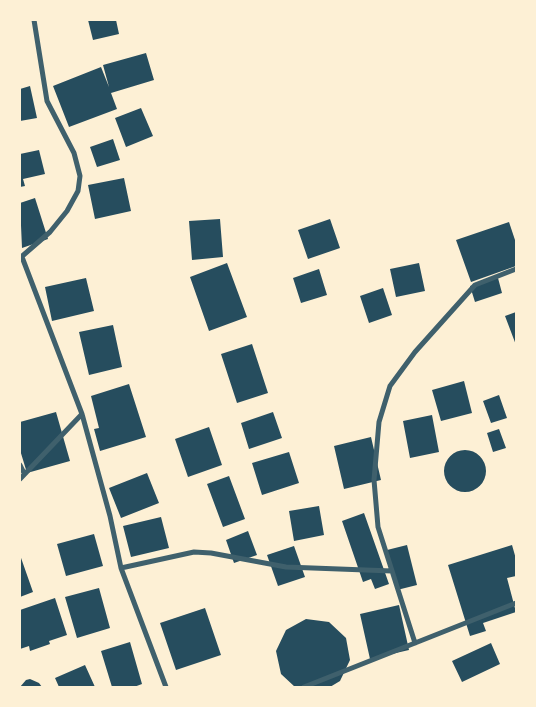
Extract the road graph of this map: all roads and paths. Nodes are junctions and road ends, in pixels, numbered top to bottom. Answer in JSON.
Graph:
{"nodes":[{"id":1,"x":34,"y":20,"type":"edge"},
{"id":2,"x":21,"y":258,"type":"edge"},
{"id":3,"x":516,"y":269,"type":"edge"},
{"id":4,"x":82,"y":414,"type":"junction"},
{"id":5,"x":20,"y":465,"type":"edge"},
{"id":6,"x":24,"y":473,"type":"junction"},
{"id":7,"x":20,"y":479,"type":"edge"},
{"id":8,"x":121,"y":568,"type":"junction"},
{"id":9,"x":392,"y":571,"type":"junction"},
{"id":10,"x":516,"y":603,"type":"edge"},
{"id":11,"x":415,"y":643,"type":"junction"},
{"id":12,"x":166,"y":687,"type":"edge"},
{"id":13,"x":304,"y":687,"type":"edge"}],
"edges":[{"from":1,"to":2,"type":"street"},
{"from":2,"to":4,"type":"street"},
{"from":3,"to":9,"type":"street"},
{"from":4,"to":6,"type":"street"},
{"from":4,"to":8,"type":"street"},
{"from":5,"to":6,"type":"street"},
{"from":6,"to":7,"type":"street"},
{"from":8,"to":9,"type":"street"},
{"from":8,"to":12,"type":"street"},
{"from":9,"to":11,"type":"street"},
{"from":10,"to":11,"type":"street"},
{"from":11,"to":13,"type":"street"}]}
